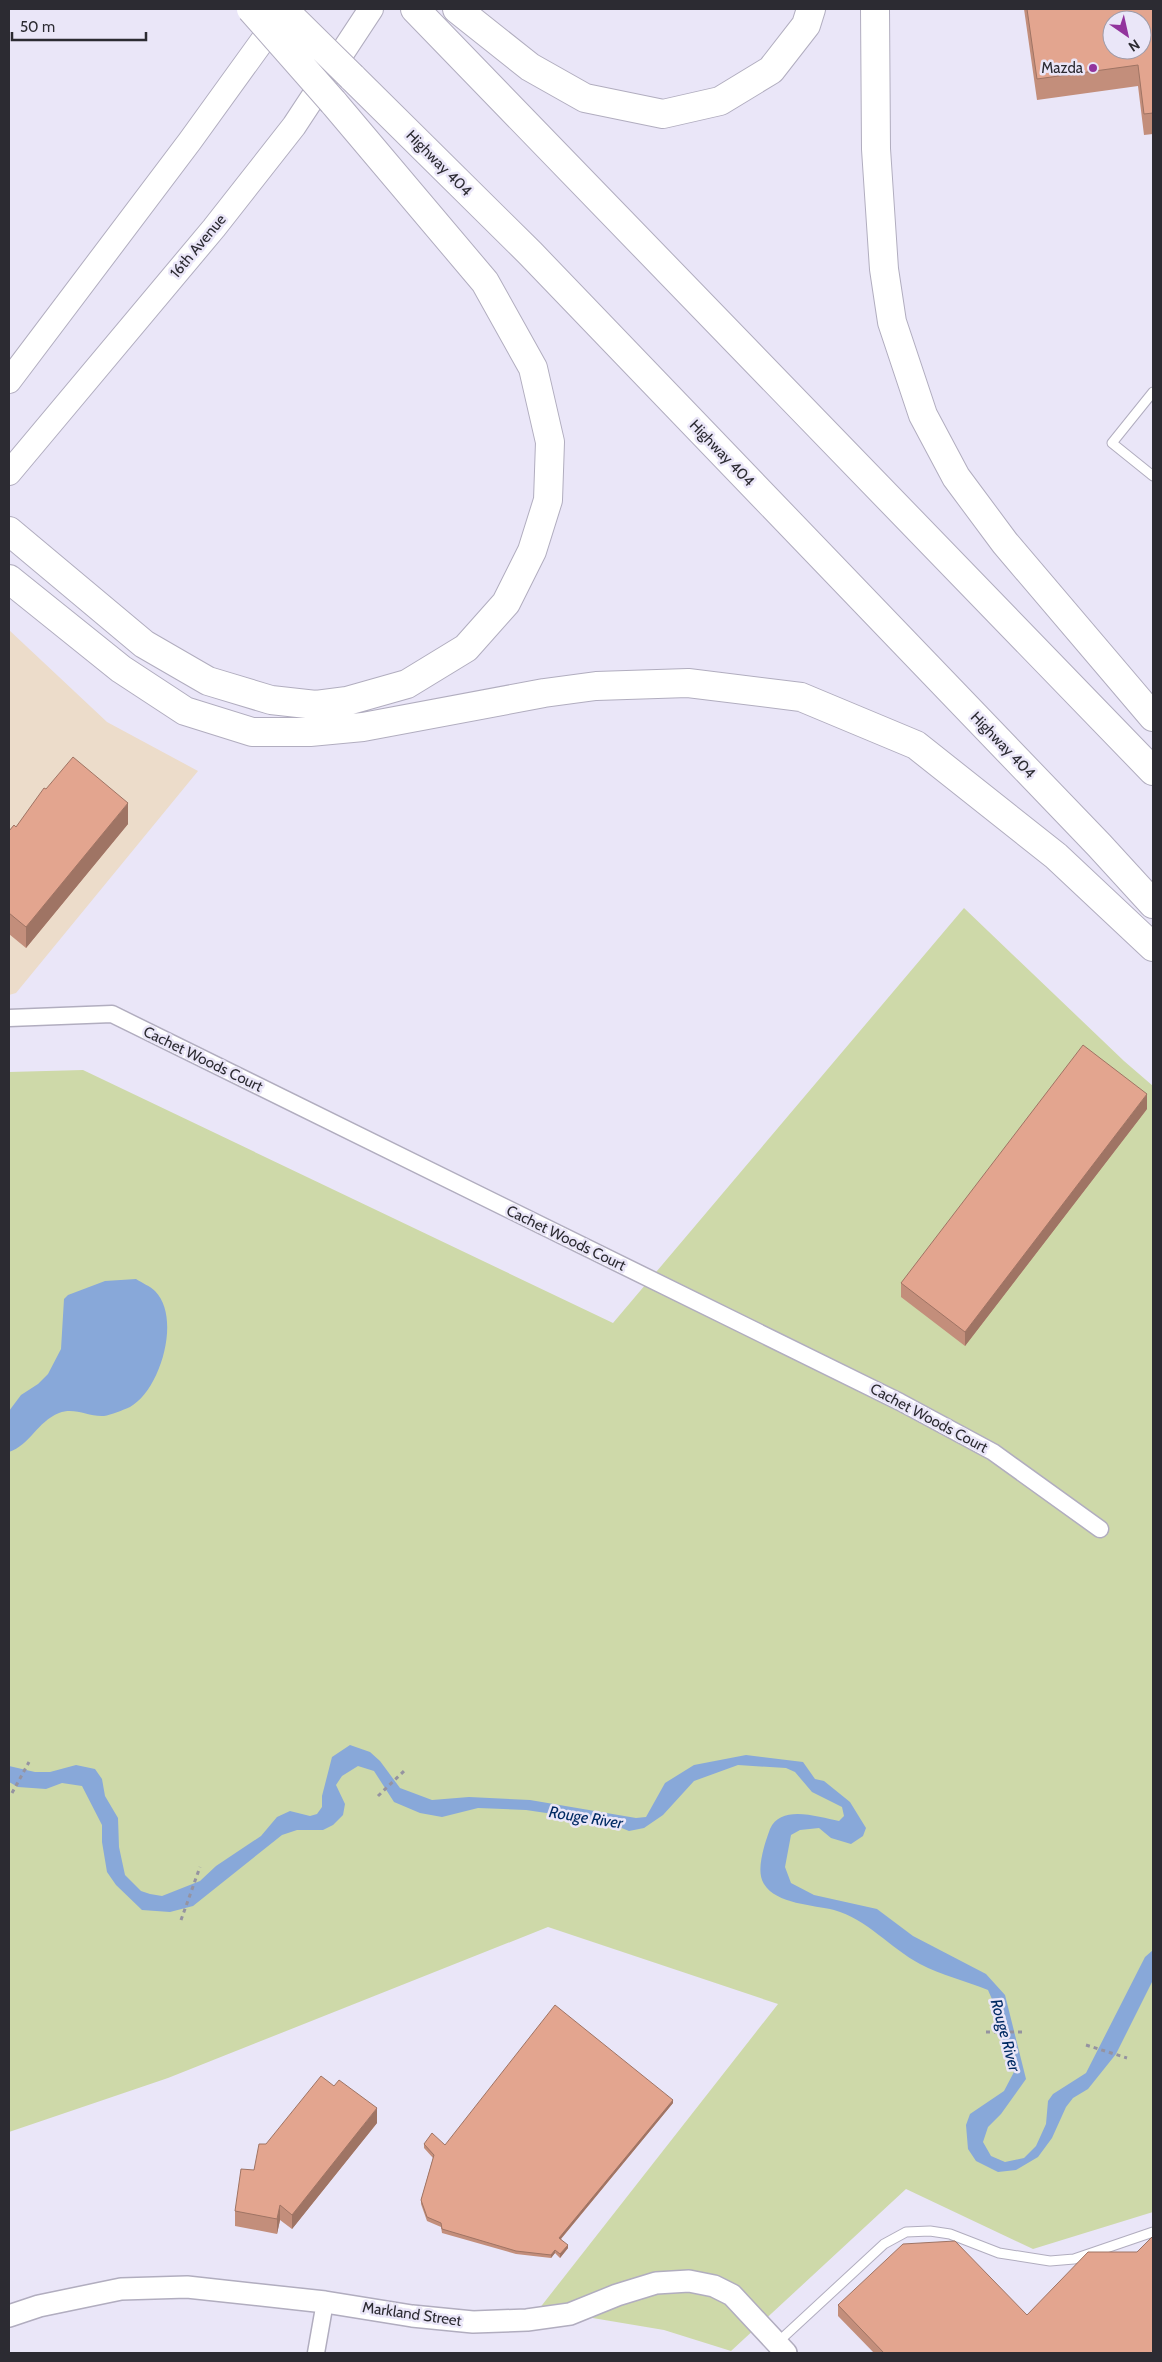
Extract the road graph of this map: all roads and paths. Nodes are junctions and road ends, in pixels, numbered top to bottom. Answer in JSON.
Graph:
{"nodes":[{"id":1,"x":251,"y":9,"type":"edge"},
{"id":2,"x":284,"y":9,"type":"edge"},
{"id":3,"x":372,"y":9,"type":"edge"},
{"id":4,"x":457,"y":9,"type":"edge"},
{"id":5,"x":811,"y":9,"type":"edge"},
{"id":6,"x":875,"y":9,"type":"edge"},
{"id":7,"x":420,"y":14,"type":"edge"},
{"id":8,"x":9,"y":381,"type":"edge"},
{"id":9,"x":1153,"y":392,"type":"edge"},
{"id":10,"x":9,"y":473,"type":"edge"},
{"id":11,"x":1153,"y":476,"type":"edge"},
{"id":12,"x":9,"y":531,"type":"edge"},
{"id":13,"x":9,"y":580,"type":"edge"},
{"id":14,"x":1153,"y":717,"type":"edge"},
{"id":15,"x":1153,"y":771,"type":"edge"},
{"id":16,"x":1153,"y":904,"type":"edge"},
{"id":17,"x":1153,"y":947,"type":"edge"},
{"id":18,"x":9,"y":1018,"type":"edge"},
{"id":19,"x":1100,"y":1529,"type":"dead end"},
{"id":20,"x":28,"y":1762,"type":"dead end"},
{"id":21,"x":404,"y":1771,"type":"dead end"},
{"id":22,"x":12,"y":1793,"type":"dead end"},
{"id":23,"x":378,"y":1796,"type":"dead end"},
{"id":24,"x":200,"y":1867,"type":"dead end"},
{"id":25,"x":181,"y":1920,"type":"dead end"},
{"id":26,"x":986,"y":2032,"type":"dead end"},
{"id":27,"x":1026,"y":2032,"type":"dead end"},
{"id":28,"x":1086,"y":2045,"type":"dead end"},
{"id":29,"x":1127,"y":2058,"type":"dead end"},
{"id":30,"x":1153,"y":2232,"type":"edge"},
{"id":31,"x":325,"y":2302,"type":"junction"},
{"id":32,"x":9,"y":2316,"type":"edge"},
{"id":33,"x":782,"y":2348,"type":"edge"},
{"id":34,"x":316,"y":2353,"type":"edge"}],
"edges":[{"from":1,"to":12,"type":"highway","bridge":true},
{"from":2,"to":8,"type":"main road"},
{"from":2,"to":16,"type":"highway","name":"Highway 404","bridge":true},
{"from":3,"to":10,"type":"main road","name":"16th Avenue"},
{"from":4,"to":5,"type":"highway"},
{"from":6,"to":14,"type":"highway"},
{"from":7,"to":15,"type":"highway"},
{"from":9,"to":11,"type":"lane"},
{"from":13,"to":17,"type":"highway"},
{"from":18,"to":19,"type":"street","name":"Cachet Woods Court"},
{"from":20,"to":22,"type":"path"},
{"from":21,"to":23,"type":"path"},
{"from":24,"to":25,"type":"path"},
{"from":26,"to":27,"type":"path"},
{"from":28,"to":29,"type":"path"},
{"from":30,"to":33,"type":"lane"},
{"from":31,"to":32,"type":"street","name":"Markland Street"},
{"from":31,"to":33,"type":"street","name":"Markland Street"},
{"from":31,"to":34,"type":"street"}]}
